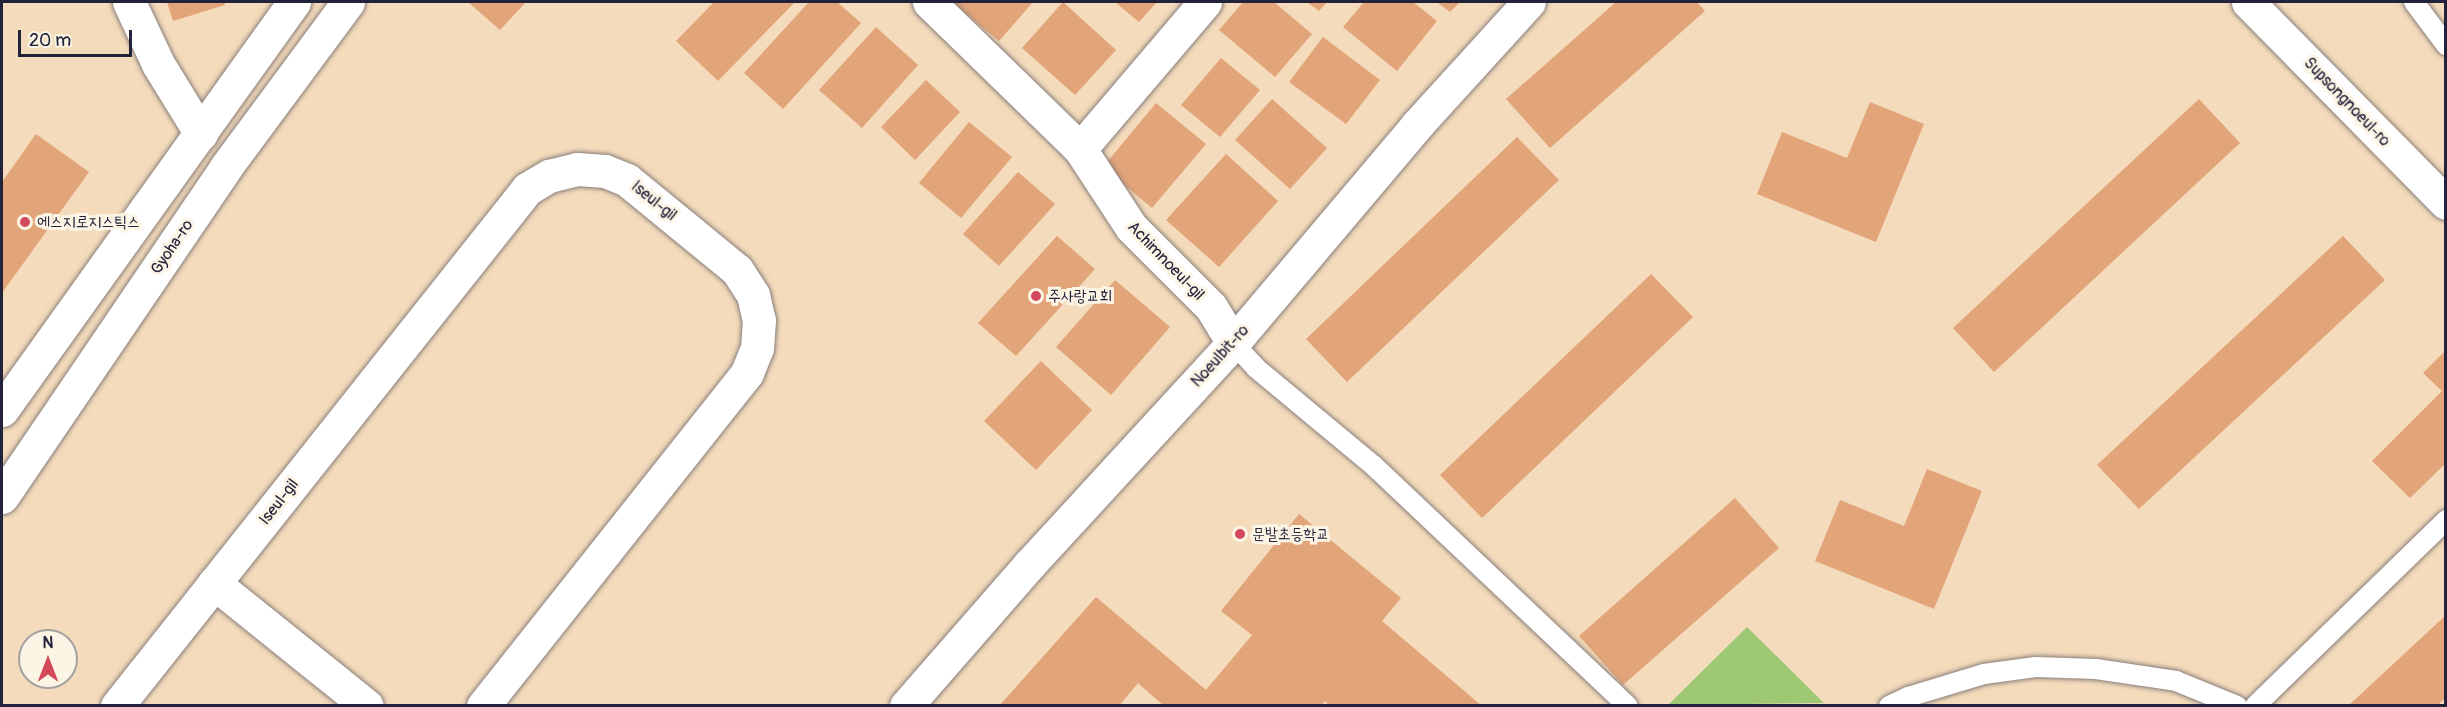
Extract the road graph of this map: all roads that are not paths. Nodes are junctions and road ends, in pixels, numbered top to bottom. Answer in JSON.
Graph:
{"nodes":[{"id":1,"x":129,"y":2,"type":"edge"},
{"id":2,"x":294,"y":2,"type":"edge"},
{"id":3,"x":348,"y":2,"type":"edge"},
{"id":4,"x":929,"y":2,"type":"edge"},
{"id":5,"x":1204,"y":2,"type":"edge"},
{"id":6,"x":1529,"y":2,"type":"edge"},
{"id":7,"x":2248,"y":2,"type":"edge"},
{"id":8,"x":2414,"y":2,"type":"edge"},
{"id":9,"x":2445,"y":45,"type":"edge"},
{"id":10,"x":201,"y":134,"type":"junction"},
{"id":11,"x":1080,"y":149,"type":"junction"},
{"id":12,"x":2445,"y":203,"type":"edge"},
{"id":13,"x":1233,"y":343,"type":"junction"},
{"id":14,"x":2,"y":410,"type":"edge"},
{"id":15,"x":2,"y":497,"type":"edge"},
{"id":16,"x":2445,"y":520,"type":"edge"},
{"id":17,"x":214,"y":583,"type":"junction"},
{"id":18,"x":117,"y":705,"type":"edge"},
{"id":19,"x":367,"y":705,"type":"edge"},
{"id":20,"x":483,"y":705,"type":"edge"},
{"id":21,"x":906,"y":705,"type":"edge"},
{"id":22,"x":1628,"y":705,"type":"edge"},
{"id":23,"x":1889,"y":705,"type":"edge"},
{"id":24,"x":2237,"y":705,"type":"edge"},
{"id":25,"x":2255,"y":705,"type":"edge"}],
"edges":[{"from":1,"to":10,"type":"street"},
{"from":2,"to":10,"type":"street"},
{"from":3,"to":15,"type":"street","name":"Gyoha-ro"},
{"from":4,"to":11,"type":"street","name":"Achimnoeul-gil"},
{"from":5,"to":11,"type":"street"},
{"from":6,"to":13,"type":"street","name":"Noeulbit-ro"},
{"from":7,"to":12,"type":"street","name":"Supsongnoeul-ro"},
{"from":8,"to":9,"type":"lane"},
{"from":10,"to":14,"type":"street"},
{"from":11,"to":13,"type":"street","name":"Achimnoeul-gil"},
{"from":13,"to":21,"type":"street","name":"Noeulbit-ro"},
{"from":13,"to":22,"type":"lane"},
{"from":16,"to":25,"type":"lane"},
{"from":17,"to":18,"type":"street","name":"Iseul-gil"},
{"from":17,"to":19,"type":"street"},
{"from":17,"to":20,"type":"street","name":"Iseul-gil"},
{"from":23,"to":24,"type":"lane"}]}
